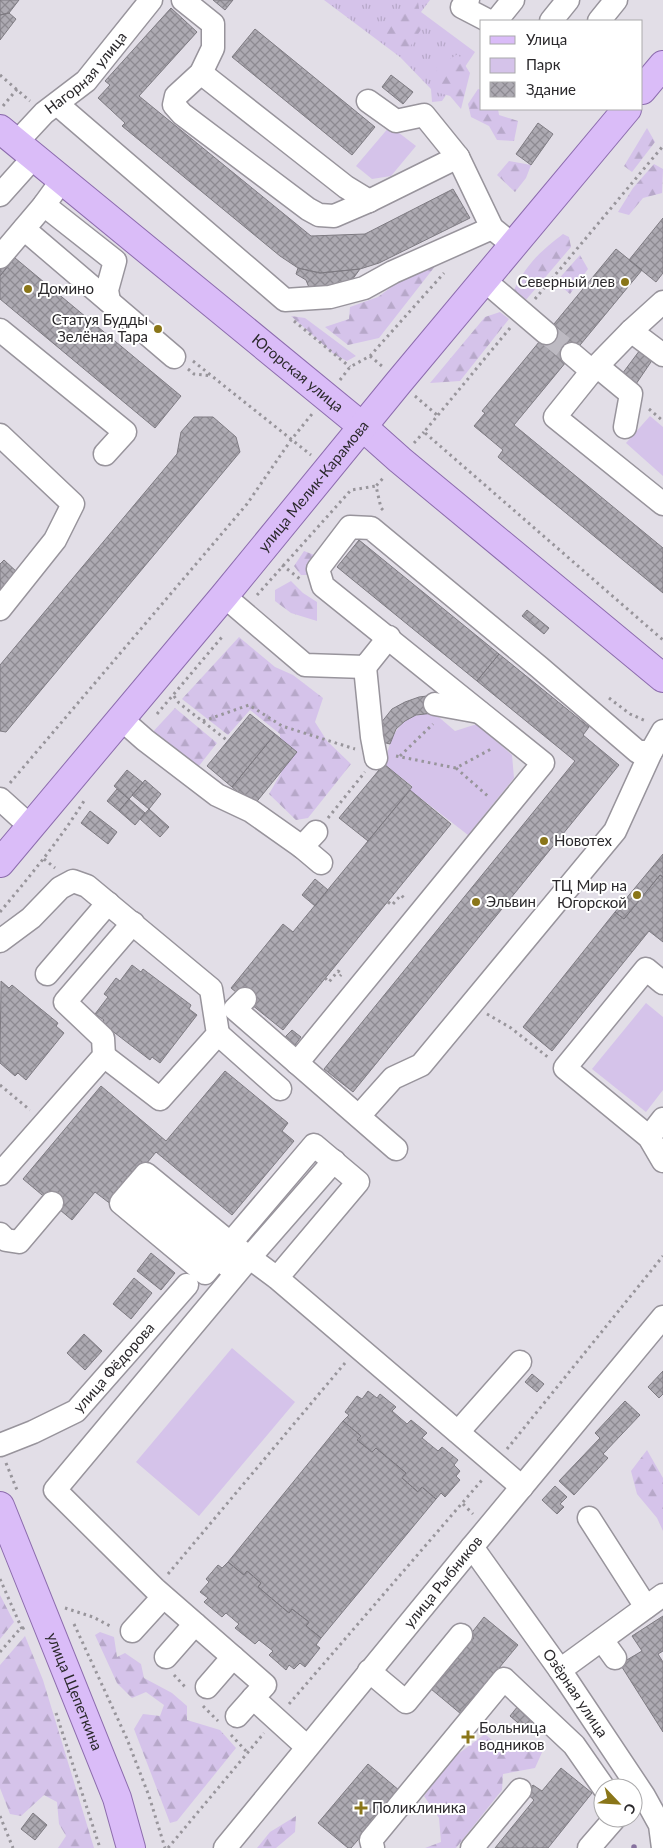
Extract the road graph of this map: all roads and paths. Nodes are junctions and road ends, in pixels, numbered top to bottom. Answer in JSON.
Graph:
{"nodes":[{"id":1,"x":151,"y":0,"type":"edge"},
{"id":2,"x":183,"y":0,"type":"edge"},
{"id":3,"x":468,"y":0,"type":"edge"},
{"id":4,"x":513,"y":0,"type":"edge"},
{"id":5,"x":568,"y":0,"type":"edge"},
{"id":6,"x":616,"y":0,"type":"edge"},
{"id":7,"x":486,"y":20,"type":"edge"},
{"id":8,"x":497,"y":20,"type":"edge"},
{"id":9,"x":552,"y":20,"type":"edge"},
{"id":10,"x":600,"y":20,"type":"edge"},
{"id":11,"x":663,"y":65,"type":"edge"},
{"id":12,"x":201,"y":73,"type":"junction"},
{"id":13,"x":17,"y":89,"type":"dead end"},
{"id":14,"x":643,"y":89,"type":"edge"},
{"id":15,"x":368,"y":101,"type":"dead end"},
{"id":16,"x":57,"y":104,"type":"junction"},
{"id":17,"x":625,"y":110,"type":"edge"},
{"id":18,"x":0,"y":111,"type":"edge"},
{"id":19,"x":17,"y":142,"type":"edge"},
{"id":20,"x":458,"y":157,"type":"junction"},
{"id":21,"x":62,"y":180,"type":"junction"},
{"id":22,"x":0,"y":195,"type":"edge"},
{"id":23,"x":369,"y":201,"type":"junction"},
{"id":24,"x":44,"y":205,"type":"junction"},
{"id":25,"x":492,"y":228,"type":"junction"},
{"id":26,"x":24,"y":229,"type":"junction"},
{"id":27,"x":513,"y":245,"type":"junction"},
{"id":28,"x":0,"y":257,"type":"edge"},
{"id":29,"x":446,"y":270,"type":"dead end"},
{"id":30,"x":484,"y":280,"type":"junction"},
{"id":31,"x":109,"y":301,"type":"junction"},
{"id":32,"x":663,"y":302,"type":"edge"},
{"id":33,"x":0,"y":330,"type":"edge"},
{"id":34,"x":631,"y":331,"type":"junction"},
{"id":35,"x":546,"y":333,"type":"tunnel mouth"},
{"id":36,"x":572,"y":354,"type":"tunnel mouth"},
{"id":37,"x":663,"y":354,"type":"edge"},
{"id":38,"x":182,"y":357,"type":"joint"},
{"id":39,"x":595,"y":368,"type":"junction"},
{"id":40,"x":326,"y":397,"type":"junction"},
{"id":41,"x":363,"y":427,"type":"junction"},
{"id":42,"x":625,"y":427,"type":"dead end"},
{"id":43,"x":424,"y":432,"type":"dead end"},
{"id":44,"x":0,"y":435,"type":"edge"},
{"id":45,"x":291,"y":440,"type":"junction"},
{"id":46,"x":105,"y":454,"type":"dead end"},
{"id":47,"x":400,"y":460,"type":"junction"},
{"id":48,"x":330,"y":469,"type":"junction"},
{"id":49,"x":376,"y":486,"type":"junction"},
{"id":50,"x":351,"y":490,"type":"junction"},
{"id":51,"x":663,"y":504,"type":"edge"},
{"id":52,"x":389,"y":514,"type":"dead end"},
{"id":53,"x":233,"y":604,"type":"junction"},
{"id":54,"x":0,"y":609,"type":"edge"},
{"id":55,"x":388,"y":637,"type":"junction"},
{"id":56,"x":365,"y":667,"type":"junction"},
{"id":57,"x":663,"y":678,"type":"edge"},
{"id":58,"x":603,"y":693,"type":"dead end"},
{"id":59,"x":174,"y":696,"type":"junction"},
{"id":60,"x":443,"y":706,"type":"joint"},
{"id":61,"x":480,"y":712,"type":"junction"},
{"id":62,"x":203,"y":721,"type":"junction"},
{"id":63,"x":130,"y":727,"type":"junction"},
{"id":64,"x":508,"y":735,"type":"junction"},
{"id":65,"x":228,"y":741,"type":"dead end"},
{"id":66,"x":659,"y":741,"type":"edge"},
{"id":67,"x":399,"y":756,"type":"junction"},
{"id":68,"x":376,"y":758,"type":"junction"},
{"id":69,"x":456,"y":768,"type":"junction"},
{"id":70,"x":3,"y":793,"type":"edge"},
{"id":71,"x":87,"y":796,"type":"dead end"},
{"id":72,"x":504,"y":810,"type":"junction"},
{"id":73,"x":31,"y":827,"type":"junction"},
{"id":74,"x":315,"y":833,"type":"junction"},
{"id":75,"x":44,"y":859,"type":"junction"},
{"id":76,"x":0,"y":863,"type":"edge"},
{"id":77,"x":321,"y":863,"type":"dead end"},
{"id":78,"x":57,"y":869,"type":"dead end"},
{"id":79,"x":388,"y":902,"type":"dead end"},
{"id":80,"x":108,"y":903,"type":"junction"},
{"id":81,"x":395,"y":910,"type":"dead end"},
{"id":82,"x":0,"y":912,"type":"edge"},
{"id":83,"x":133,"y":923,"type":"junction"},
{"id":84,"x":0,"y":941,"type":"edge"},
{"id":85,"x":47,"y":974,"type":"dead end"},
{"id":86,"x":325,"y":978,"type":"dead end"},
{"id":87,"x":663,"y":983,"type":"edge"},
{"id":88,"x":332,"y":986,"type":"dead end"},
{"id":89,"x":244,"y":999,"type":"dead end"},
{"id":90,"x":472,"y":1004,"type":"junction"},
{"id":91,"x":218,"y":1034,"type":"junction"},
{"id":92,"x":536,"y":1048,"type":"dead end"},
{"id":93,"x":104,"y":1056,"type":"junction"},
{"id":94,"x":297,"y":1062,"type":"junction"},
{"id":95,"x":0,"y":1085,"type":"edge"},
{"id":96,"x":280,"y":1089,"type":"dead end"},
{"id":97,"x":663,"y":1119,"type":"edge"},
{"id":98,"x":44,"y":1122,"type":"junction"},
{"id":99,"x":373,"y":1122,"type":"junction"},
{"id":100,"x":649,"y":1137,"type":"junction"},
{"id":101,"x":396,"y":1150,"type":"dead end"},
{"id":102,"x":663,"y":1160,"type":"edge"},
{"id":103,"x":334,"y":1161,"type":"junction"},
{"id":104,"x":0,"y":1174,"type":"edge"},
{"id":105,"x":134,"y":1188,"type":"dead end"},
{"id":106,"x":52,"y":1203,"type":"dead end"},
{"id":107,"x":0,"y":1234,"type":"edge"},
{"id":108,"x":224,"y":1250,"type":"junction"},
{"id":109,"x":663,"y":1256,"type":"edge"},
{"id":110,"x":243,"y":1265,"type":"junction"},
{"id":111,"x":277,"y":1278,"type":"junction"},
{"id":112,"x":187,"y":1285,"type":"dead end"},
{"id":113,"x":663,"y":1317,"type":"edge"},
{"id":114,"x":359,"y":1347,"type":"junction"},
{"id":115,"x":520,"y":1362,"type":"dead end"},
{"id":116,"x":458,"y":1432,"type":"junction"},
{"id":117,"x":2,"y":1451,"type":"edge"},
{"id":118,"x":495,"y":1464,"type":"junction"},
{"id":119,"x":522,"y":1487,"type":"junction"},
{"id":120,"x":9,"y":1500,"type":"edge"},
{"id":121,"x":589,"y":1518,"type":"dead end"},
{"id":122,"x":4,"y":1532,"type":"edge"},
{"id":123,"x":472,"y":1546,"type":"junction"},
{"id":124,"x":0,"y":1579,"type":"edge"},
{"id":125,"x":159,"y":1593,"type":"junction"},
{"id":126,"x":655,"y":1601,"type":"edge"},
{"id":127,"x":66,"y":1607,"type":"dead end"},
{"id":128,"x":195,"y":1624,"type":"junction"},
{"id":129,"x":19,"y":1630,"type":"dead end"},
{"id":130,"x":132,"y":1631,"type":"dead end"},
{"id":131,"x":461,"y":1635,"type":"dead end"},
{"id":132,"x":25,"y":1636,"type":"dead end"},
{"id":133,"x":602,"y":1640,"type":"junction"},
{"id":134,"x":0,"y":1652,"type":"edge"},
{"id":135,"x":166,"y":1657,"type":"dead end"},
{"id":136,"x":233,"y":1657,"type":"junction"},
{"id":137,"x":615,"y":1658,"type":"dead end"},
{"id":138,"x":560,"y":1670,"type":"junction"},
{"id":139,"x":370,"y":1671,"type":"junction"},
{"id":140,"x":207,"y":1687,"type":"dead end"},
{"id":141,"x":253,"y":1698,"type":"junction"},
{"id":142,"x":55,"y":1710,"type":"dead end"},
{"id":143,"x":237,"y":1716,"type":"dead end"},
{"id":144,"x":276,"y":1719,"type":"junction"},
{"id":145,"x":307,"y":1747,"type":"junction"},
{"id":146,"x":597,"y":1778,"type":"edge"},
{"id":147,"x":625,"y":1778,"type":"edge"},
{"id":148,"x":520,"y":1790,"type":"dead end"},
{"id":149,"x":643,"y":1804,"type":"edge"},
{"id":150,"x":0,"y":1816,"type":"edge"},
{"id":151,"x":661,"y":1824,"type":"edge"},
{"id":152,"x":606,"y":1828,"type":"edge"},
{"id":153,"x":13,"y":1848,"type":"edge"},
{"id":154,"x":100,"y":1848,"type":"edge"},
{"id":155,"x":131,"y":1848,"type":"edge"},
{"id":156,"x":167,"y":1848,"type":"edge"},
{"id":157,"x":225,"y":1848,"type":"edge"},
{"id":158,"x":373,"y":1848,"type":"edge"},
{"id":159,"x":472,"y":1848,"type":"edge"},
{"id":160,"x":589,"y":1848,"type":"edge"},
{"id":161,"x":662,"y":1848,"type":"edge"}],
"edges":[{"from":1,"to":16,"type":"street","name":"Нагорная улица"},
{"from":2,"to":12,"type":"street"},
{"from":3,"to":7,"type":"street"},
{"from":4,"to":8,"type":"street"},
{"from":5,"to":9,"type":"street"},
{"from":6,"to":10,"type":"street"},
{"from":11,"to":14,"type":"main road"},
{"from":12,"to":23,"type":"street"},
{"from":12,"to":23,"type":"street"},
{"from":13,"to":18,"type":"path"},
{"from":15,"to":20,"type":"street"},
{"from":16,"to":19,"type":"street","name":"Нагорная улица"},
{"from":16,"to":25,"type":"street"},
{"from":17,"to":27,"type":"main road","name":"улица Мелик-Карамова"},
{"from":19,"to":21,"type":"main road","name":"Югорская улица"},
{"from":19,"to":22,"type":"street","name":"Нагорная улица"},
{"from":20,"to":23,"type":"street"},
{"from":20,"to":25,"type":"street"},
{"from":21,"to":24,"type":"street"},
{"from":21,"to":40,"type":"main road","name":"Югорская улица"},
{"from":24,"to":26,"type":"street"},
{"from":24,"to":31,"type":"street"},
{"from":25,"to":27,"type":"street"},
{"from":26,"to":28,"type":"street"},
{"from":26,"to":31,"type":"street"},
{"from":27,"to":30,"type":"main road","name":"улица Мелик-Карамова"},
{"from":29,"to":40,"type":"path"},
{"from":30,"to":35,"type":"street"},
{"from":30,"to":41,"type":"main road","name":"улица Мелик-Карамова"},
{"from":31,"to":38,"type":"street"},
{"from":32,"to":34,"type":"street"},
{"from":33,"to":46,"type":"street"},
{"from":34,"to":37,"type":"street"},
{"from":34,"to":39,"type":"street"},
{"from":36,"to":39,"type":"street"},
{"from":38,"to":45,"type":"path"},
{"from":39,"to":42,"type":"street"},
{"from":39,"to":51,"type":"street"},
{"from":40,"to":41,"type":"main road","name":"Югорская улица"},
{"from":40,"to":45,"type":"path"},
{"from":41,"to":47,"type":"main road","name":"Югорская улица"},
{"from":41,"to":48,"type":"main road","name":"улица Мелик-Карамова"},
{"from":43,"to":47,"type":"path"},
{"from":44,"to":54,"type":"street"},
{"from":45,"to":48,"type":"path"},
{"from":45,"to":70,"type":"path"},
{"from":47,"to":49,"type":"path"},
{"from":47,"to":57,"type":"main road","name":"Югорская улица"},
{"from":48,"to":50,"type":"path"},
{"from":48,"to":53,"type":"main road","name":"улица Мелик-Карамова"},
{"from":49,"to":50,"type":"path"},
{"from":49,"to":52,"type":"path"},
{"from":50,"to":53,"type":"path"},
{"from":53,"to":56,"type":"street"},
{"from":53,"to":59,"type":"path"},
{"from":53,"to":63,"type":"main road","name":"улица Мелик-Карамова"},
{"from":55,"to":56,"type":"street"},
{"from":55,"to":61,"type":"street"},
{"from":55,"to":66,"type":"street"},
{"from":56,"to":68,"type":"street"},
{"from":58,"to":66,"type":"path"},
{"from":59,"to":62,"type":"path"},
{"from":59,"to":63,"type":"path"},
{"from":60,"to":61,"type":"street"},
{"from":60,"to":67,"type":"path"},
{"from":61,"to":64,"type":"street"},
{"from":62,"to":65,"type":"path"},
{"from":62,"to":68,"type":"path"},
{"from":63,"to":73,"type":"main road","name":"улица Мелик-Карамова"},
{"from":63,"to":74,"type":"street"},
{"from":64,"to":69,"type":"path"},
{"from":64,"to":72,"type":"street"},
{"from":66,"to":90,"type":"street"},
{"from":67,"to":68,"type":"path"},
{"from":67,"to":69,"type":"path"},
{"from":68,"to":74,"type":"path"},
{"from":69,"to":72,"type":"path"},
{"from":70,"to":73,"type":"street"},
{"from":71,"to":75,"type":"path"},
{"from":72,"to":94,"type":"street"},
{"from":73,"to":76,"type":"main road","name":"улица Мелик-Карамова"},
{"from":74,"to":77,"type":"street"},
{"from":75,"to":78,"type":"path"},
{"from":75,"to":82,"type":"path"},
{"from":79,"to":81,"type":"path"},
{"from":80,"to":83,"type":"street"},
{"from":80,"to":84,"type":"street"},
{"from":80,"to":85,"type":"street"},
{"from":83,"to":91,"type":"street"},
{"from":83,"to":93,"type":"street"},
{"from":86,"to":88,"type":"path"},
{"from":87,"to":100,"type":"street"},
{"from":89,"to":94,"type":"street"},
{"from":90,"to":92,"type":"path"},
{"from":90,"to":99,"type":"street"},
{"from":91,"to":93,"type":"street"},
{"from":91,"to":96,"type":"street"},
{"from":93,"to":98,"type":"street"},
{"from":94,"to":99,"type":"street"},
{"from":95,"to":98,"type":"path"},
{"from":97,"to":100,"type":"street"},
{"from":98,"to":104,"type":"street"},
{"from":99,"to":101,"type":"street"},
{"from":100,"to":102,"type":"street"},
{"from":103,"to":108,"type":"street"},
{"from":103,"to":110,"type":"street"},
{"from":103,"to":111,"type":"street"},
{"from":105,"to":108,"type":"street"},
{"from":106,"to":107,"type":"street"},
{"from":108,"to":110,"type":"street"},
{"from":109,"to":118,"type":"path"},
{"from":110,"to":111,"type":"street"},
{"from":110,"to":125,"type":"street"},
{"from":111,"to":114,"type":"street"},
{"from":112,"to":117,"type":"street","name":"улица Фёдорова"},
{"from":113,"to":119,"type":"street","name":"улица Рыбников"},
{"from":114,"to":116,"type":"street"},
{"from":114,"to":125,"type":"path"},
{"from":115,"to":116,"type":"street"},
{"from":116,"to":118,"type":"street"},
{"from":117,"to":120,"type":"path"},
{"from":118,"to":119,"type":"street"},
{"from":118,"to":144,"type":"path"},
{"from":119,"to":123,"type":"street","name":"улица Рыбников"},
{"from":120,"to":122,"type":"main road","name":"улица Щепеткина"},
{"from":121,"to":126,"type":"street"},
{"from":122,"to":155,"type":"main road","name":"улица Щепеткина"},
{"from":123,"to":138,"type":"street","name":"Озёрная улица"},
{"from":123,"to":139,"type":"street","name":"улица Рыбников"},
{"from":124,"to":132,"type":"path"},
{"from":125,"to":128,"type":"street"},
{"from":125,"to":130,"type":"street"},
{"from":126,"to":133,"type":"street"},
{"from":127,"to":156,"type":"path"},
{"from":128,"to":135,"type":"street"},
{"from":128,"to":136,"type":"street"},
{"from":129,"to":134,"type":"path"},
{"from":131,"to":139,"type":"street"},
{"from":133,"to":137,"type":"street"},
{"from":133,"to":138,"type":"street"},
{"from":136,"to":140,"type":"street"},
{"from":136,"to":141,"type":"street"},
{"from":138,"to":147,"type":"street","name":"Озёрная улица"},
{"from":139,"to":145,"type":"street","name":"улица Рыбников"},
{"from":141,"to":143,"type":"street"},
{"from":141,"to":144,"type":"street"},
{"from":142,"to":154,"type":"path"},
{"from":144,"to":145,"type":"street"},
{"from":144,"to":156,"type":"path"},
{"from":145,"to":157,"type":"street","name":"улица Рыбников"},
{"from":146,"to":158,"type":"street"},
{"from":148,"to":159,"type":"street"},
{"from":149,"to":151,"type":"street","name":"Озёрная улица"},
{"from":150,"to":153,"type":"path"},
{"from":151,"to":161,"type":"street","name":"Озёрная улица"},
{"from":152,"to":160,"type":"street"}]}
